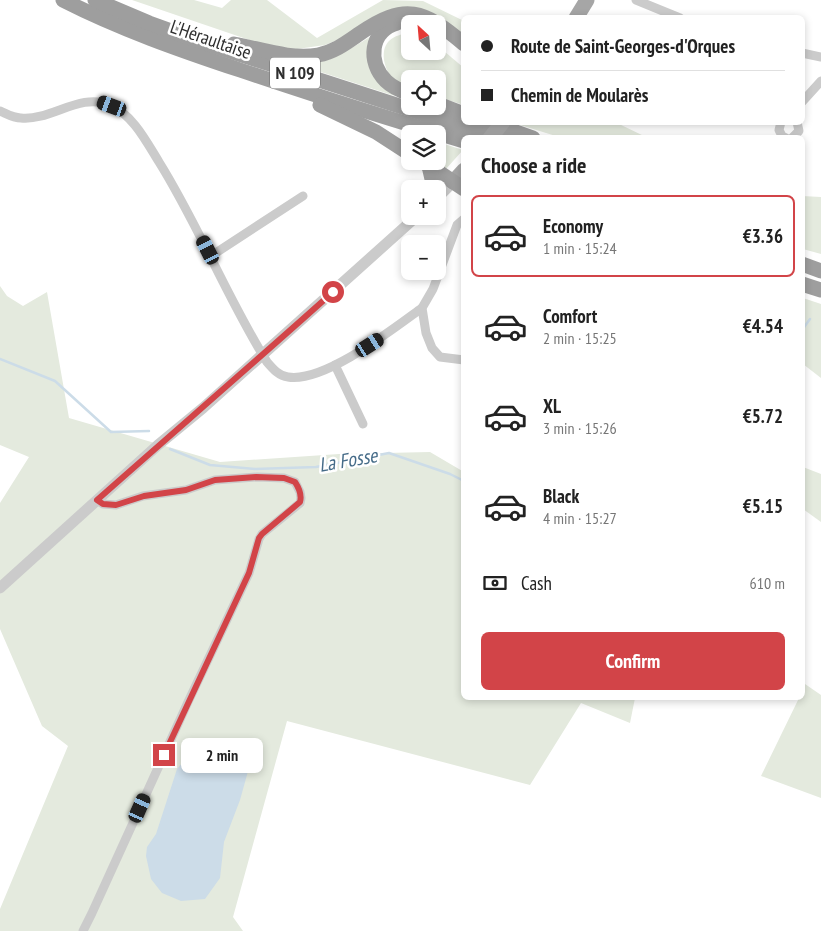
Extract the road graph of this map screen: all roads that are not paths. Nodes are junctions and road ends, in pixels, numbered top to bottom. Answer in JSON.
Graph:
{"nodes":[{"id":1,"x":63,"y":0,"type":"edge"},
{"id":2,"x":95,"y":0,"type":"edge"},
{"id":3,"x":108,"y":0,"type":"edge"},
{"id":4,"x":587,"y":0,"type":"edge"},
{"id":5,"x":636,"y":0,"type":"edge"},
{"id":6,"x":578,"y":15,"type":"edge"},
{"id":7,"x":673,"y":15,"type":"edge"},
{"id":8,"x":401,"y":22,"type":"edge"},
{"id":9,"x":446,"y":39,"type":"edge"},
{"id":10,"x":461,"y":42,"type":"edge"},
{"id":11,"x":174,"y":48,"type":"junction"},
{"id":12,"x":461,"y":52,"type":"edge"},
{"id":13,"x":805,"y":54,"type":"edge"},
{"id":14,"x":821,"y":57,"type":"edge"},
{"id":15,"x":821,"y":81,"type":"edge"},
{"id":16,"x":401,"y":90,"type":"edge"},
{"id":17,"x":805,"y":99,"type":"edge"},
{"id":18,"x":446,"y":107,"type":"edge"},
{"id":19,"x":0,"y":111,"type":"edge"},
{"id":20,"x":461,"y":113,"type":"edge"},
{"id":21,"x":495,"y":125,"type":"edge"},
{"id":22,"x":501,"y":125,"type":"edge"},
{"id":23,"x":489,"y":135,"type":"edge"},
{"id":24,"x":492,"y":135,"type":"edge"},
{"id":25,"x":524,"y":135,"type":"edge"},
{"id":26,"x":461,"y":140,"type":"edge"},
{"id":27,"x":401,"y":148,"type":"edge"},
{"id":28,"x":438,"y":170,"type":"edge"},
{"id":29,"x":459,"y":180,"type":"edge"},
{"id":30,"x":446,"y":191,"type":"edge"},
{"id":31,"x":304,"y":196,"type":"dead end"},
{"id":32,"x":461,"y":222,"type":"edge"},
{"id":33,"x":407,"y":225,"type":"edge"},
{"id":34,"x":211,"y":256,"type":"junction"},
{"id":35,"x":805,"y":259,"type":"edge"},
{"id":36,"x":821,"y":263,"type":"edge"},
{"id":37,"x":805,"y":265,"type":"edge"},
{"id":38,"x":821,"y":270,"type":"edge"},
{"id":39,"x":805,"y":279,"type":"edge"},
{"id":40,"x":821,"y":283,"type":"edge"},
{"id":41,"x":805,"y":285,"type":"edge"},
{"id":42,"x":821,"y":290,"type":"edge"},
{"id":43,"x":422,"y":308,"type":"junction"},
{"id":44,"x":262,"y":355,"type":"junction"},
{"id":45,"x":461,"y":360,"type":"edge"},
{"id":46,"x":335,"y":365,"type":"junction"},
{"id":47,"x":363,"y":424,"type":"dead end"},
{"id":48,"x":97,"y":500,"type":"junction"},
{"id":49,"x":0,"y":588,"type":"edge"},
{"id":50,"x":83,"y":931,"type":"edge"}],
"edges":[{"from":1,"to":11,"type":"highway","name":"L'Héraultaise","number":"N 109"},
{"from":2,"to":23,"type":"highway","name":"L'Héraultaise","number":"N 109"},
{"from":3,"to":10,"type":"highway"},
{"from":4,"to":6,"type":"main road"},
{"from":5,"to":7,"type":"street"},
{"from":8,"to":16,"type":"highway"},
{"from":9,"to":12,"type":"highway"},
{"from":11,"to":26,"type":"highway","name":"L'Héraultaise","number":"N 109"},
{"from":11,"to":27,"type":"highway"},
{"from":13,"to":14,"type":"street"},
{"from":15,"to":17,"type":"street"},
{"from":18,"to":20,"type":"highway"},
{"from":19,"to":34,"type":"street"},
{"from":21,"to":25,"type":"highway"},
{"from":22,"to":24,"type":"main road","bridge":true},
{"from":28,"to":29,"type":"highway"},
{"from":29,"to":30,"type":"street"},
{"from":31,"to":34,"type":"street"},
{"from":32,"to":43,"type":"street"},
{"from":33,"to":44,"type":"street"},
{"from":34,"to":44,"type":"street"},
{"from":35,"to":36,"type":"highway"},
{"from":37,"to":38,"type":"highway"},
{"from":39,"to":40,"type":"highway"},
{"from":41,"to":42,"type":"highway"},
{"from":43,"to":45,"type":"street"},
{"from":43,"to":46,"type":"street"},
{"from":44,"to":46,"type":"street"},
{"from":44,"to":48,"type":"street"},
{"from":46,"to":47,"type":"street"},
{"from":48,"to":49,"type":"street"},
{"from":48,"to":50,"type":"street"}]}
